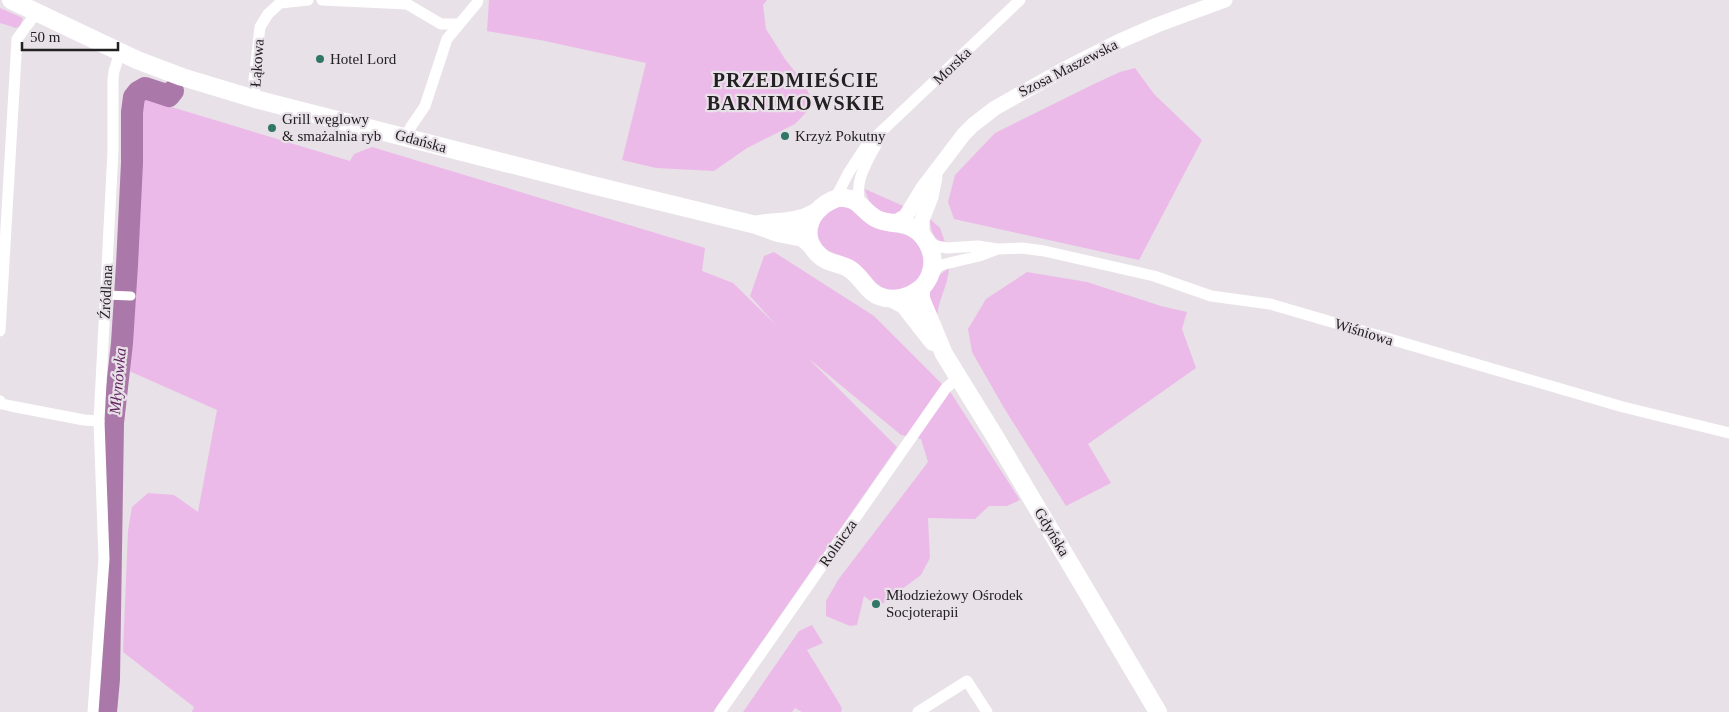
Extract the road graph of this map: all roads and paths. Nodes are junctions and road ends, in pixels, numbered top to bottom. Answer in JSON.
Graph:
{"nodes":[{"id":1,"x":11,"y":0,"type":"edge"},
{"id":2,"x":308,"y":0,"type":"edge"},
{"id":3,"x":322,"y":0,"type":"edge"},
{"id":4,"x":478,"y":0,"type":"edge"},
{"id":5,"x":1020,"y":0,"type":"edge"},
{"id":6,"x":1224,"y":0,"type":"edge"},
{"id":7,"x":37,"y":12,"type":"junction"},
{"id":8,"x":458,"y":24,"type":"junction"},
{"id":9,"x":120,"y":52,"type":"junction"},
{"id":10,"x":255,"y":99,"type":"junction"},
{"id":11,"x":883,"y":132,"type":"junction"},
{"id":12,"x":408,"y":137,"type":"junction"},
{"id":13,"x":937,"y":172,"type":"junction"},
{"id":14,"x":829,"y":202,"type":"junction"},
{"id":15,"x":860,"y":204,"type":"junction"},
{"id":16,"x":814,"y":213,"type":"junction"},
{"id":17,"x":894,"y":224,"type":"junction"},
{"id":18,"x":756,"y":225,"type":"junction"},
{"id":19,"x":924,"y":238,"type":"junction"},
{"id":20,"x":812,"y":246,"type":"junction"},
{"id":21,"x":997,"y":249,"type":"junction"},
{"id":22,"x":931,"y":273,"type":"junction"},
{"id":23,"x":922,"y":288,"type":"junction"},
{"id":24,"x":110,"y":295,"type":"junction"},
{"id":25,"x":131,"y":296,"type":"dead end"},
{"id":26,"x":893,"y":299,"type":"junction"},
{"id":27,"x":0,"y":331,"type":"edge"},
{"id":28,"x":944,"y":354,"type":"junction"},
{"id":29,"x":959,"y":377,"type":"junction"},
{"id":30,"x":0,"y":401,"type":"edge"},
{"id":31,"x":99,"y":421,"type":"junction"},
{"id":32,"x":1729,"y":433,"type":"edge"},
{"id":33,"x":93,"y":712,"type":"edge"},
{"id":34,"x":720,"y":712,"type":"edge"},
{"id":35,"x":918,"y":712,"type":"edge"},
{"id":36,"x":987,"y":712,"type":"edge"},
{"id":37,"x":1158,"y":712,"type":"edge"}],
"edges":[{"from":1,"to":7,"type":"main road","name":"Gdańska"},
{"from":2,"to":10,"type":"street","name":"Łąkowa"},
{"from":3,"to":8,"type":"street"},
{"from":4,"to":8,"type":"street"},
{"from":5,"to":11,"type":"street","name":"Morska"},
{"from":6,"to":13,"type":"main road","name":"Szosa Maszewska"},
{"from":7,"to":9,"type":"main road","name":"Gdańska"},
{"from":7,"to":27,"type":"street"},
{"from":8,"to":12,"type":"street"},
{"from":9,"to":10,"type":"main road","name":"Gdańska"},
{"from":9,"to":24,"type":"street","name":"Źródlana"},
{"from":10,"to":12,"type":"main road","name":"Gdańska"},
{"from":11,"to":14,"type":"street","name":"Morska"},
{"from":11,"to":15,"type":"street","name":"Morska"},
{"from":12,"to":18,"type":"main road","name":"Gdańska"},
{"from":13,"to":17,"type":"main road","name":"Szosa Maszewska"},
{"from":13,"to":19,"type":"main road","name":"Szosa Maszewska"},
{"from":14,"to":15,"type":"main road"},
{"from":14,"to":16,"type":"main road","name":"Gdańska"},
{"from":15,"to":17,"type":"main road"},
{"from":16,"to":18,"type":"main road","name":"Gdańska"},
{"from":16,"to":20,"type":"main road"},
{"from":17,"to":19,"type":"main road"},
{"from":18,"to":20,"type":"main road","name":"Gdańska"},
{"from":19,"to":21,"type":"street","name":"Wiśniowa"},
{"from":19,"to":22,"type":"main road"},
{"from":20,"to":26,"type":"main road","name":"Gdańska"},
{"from":21,"to":22,"type":"street","name":"Wiśniowa"},
{"from":21,"to":32,"type":"street","name":"Wiśniowa"},
{"from":22,"to":23,"type":"main road"},
{"from":23,"to":26,"type":"main road"},
{"from":23,"to":28,"type":"main road","name":"Gdyńska"},
{"from":24,"to":25,"type":"street"},
{"from":24,"to":31,"type":"street","name":"Źródlana"},
{"from":26,"to":28,"type":"main road","name":"Gdyńska"},
{"from":28,"to":29,"type":"main road","name":"Gdyńska"},
{"from":29,"to":34,"type":"street","name":"Rolnicza"},
{"from":29,"to":37,"type":"main road","name":"Gdyńska"},
{"from":30,"to":31,"type":"street"},
{"from":31,"to":33,"type":"street","name":"Źródlana"},
{"from":35,"to":36,"type":"street"}]}
